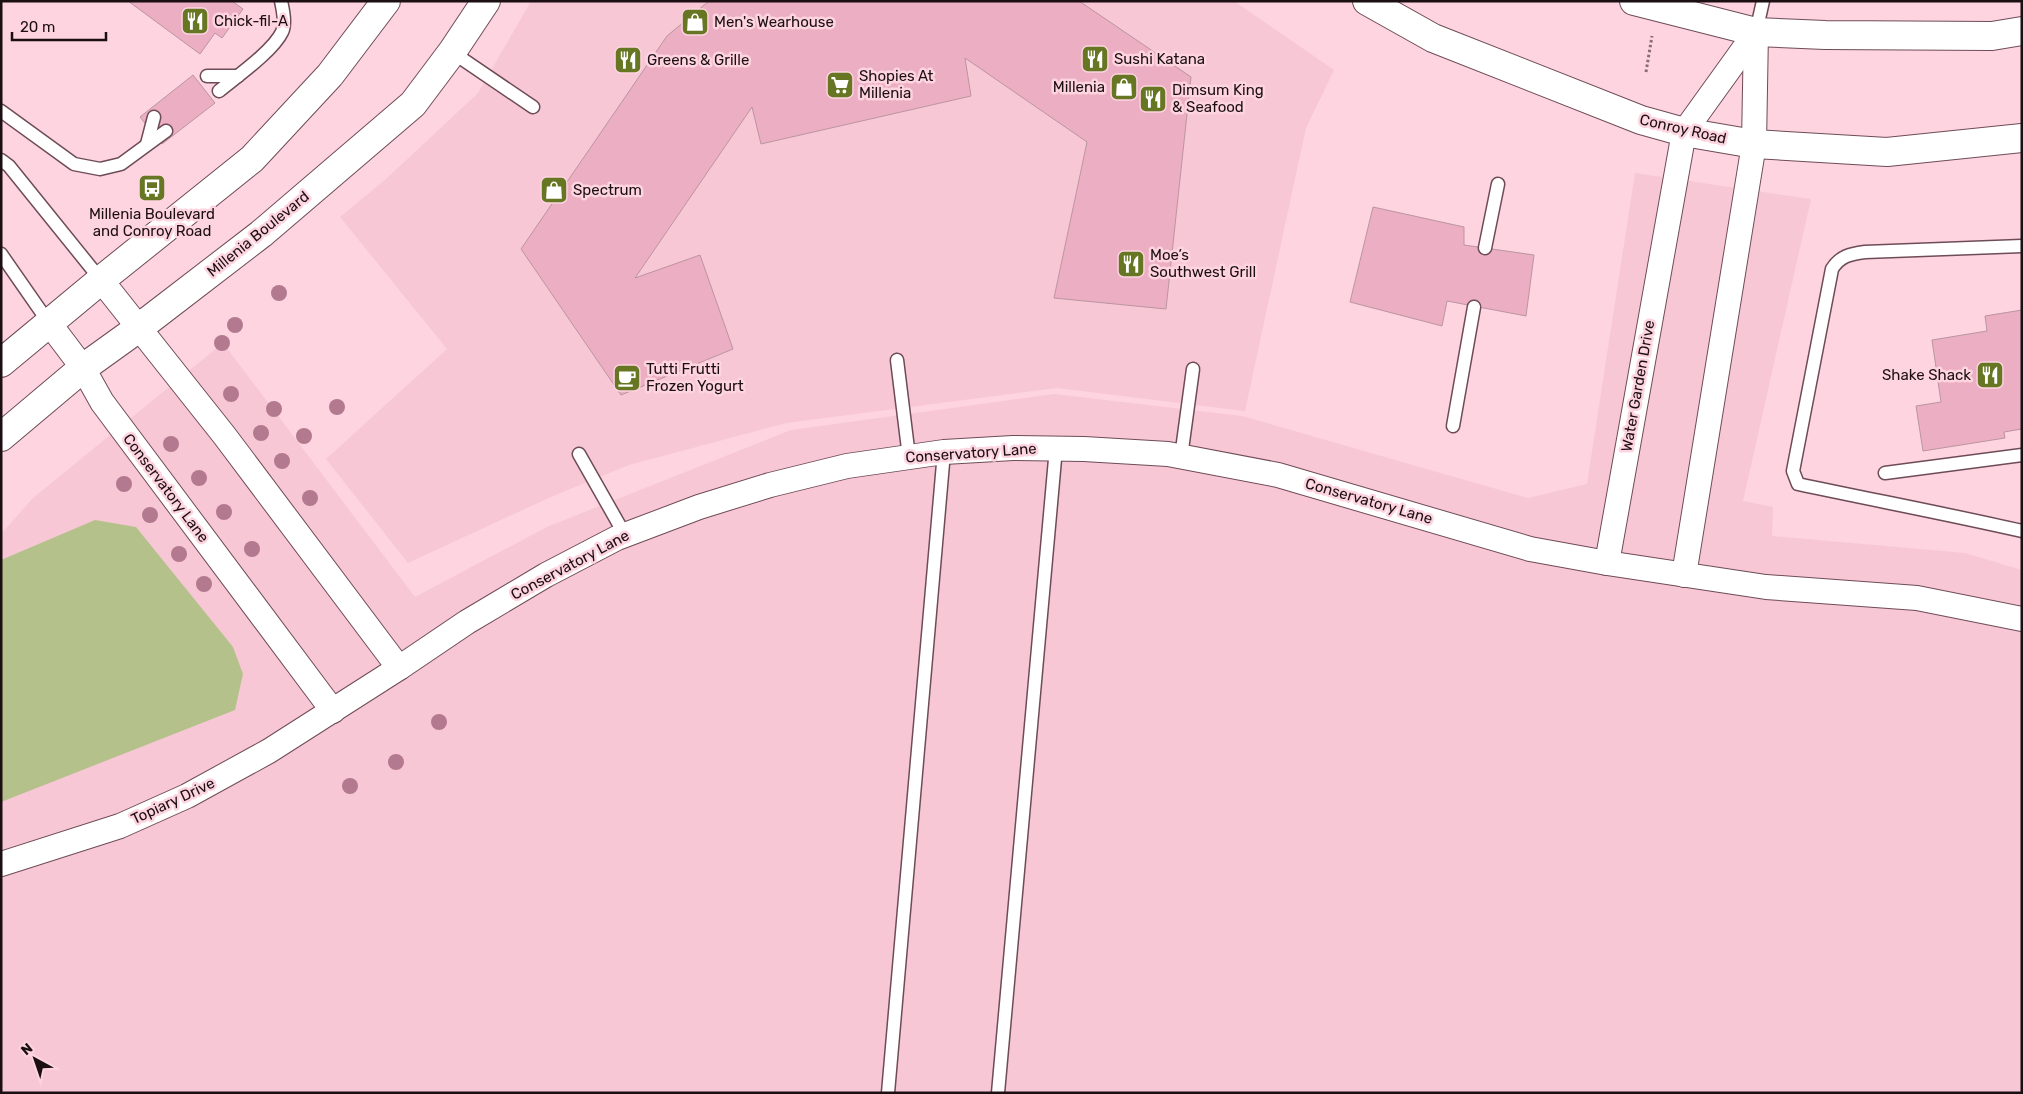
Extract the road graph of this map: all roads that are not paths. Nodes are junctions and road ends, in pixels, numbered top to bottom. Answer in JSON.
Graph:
{"nodes":[{"id":1,"x":282,"y":1,"type":"edge"},
{"id":2,"x":386,"y":1,"type":"edge"},
{"id":3,"x":486,"y":1,"type":"edge"},
{"id":4,"x":1367,"y":1,"type":"edge"},
{"id":5,"x":1634,"y":1,"type":"edge"},
{"id":6,"x":1763,"y":1,"type":"edge"},
{"id":7,"x":2022,"y":31,"type":"edge"},
{"id":8,"x":1756,"y":32,"type":"junction"},
{"id":9,"x":452,"y":52,"type":"junction"},
{"id":10,"x":207,"y":76,"type":"dead end"},
{"id":11,"x":238,"y":76,"type":"junction"},
{"id":12,"x":219,"y":91,"type":"dead end"},
{"id":13,"x":533,"y":107,"type":"dead end"},
{"id":14,"x":1,"y":111,"type":"edge"},
{"id":15,"x":154,"y":117,"type":"dead end"},
{"id":16,"x":166,"y":131,"type":"dead end"},
{"id":17,"x":1684,"y":132,"type":"junction"},
{"id":18,"x":2022,"y":138,"type":"edge"},
{"id":19,"x":147,"y":144,"type":"junction"},
{"id":20,"x":1754,"y":144,"type":"junction"},
{"id":21,"x":1,"y":160,"type":"edge"},
{"id":22,"x":1498,"y":184,"type":"dead end"},
{"id":23,"x":2022,"y":246,"type":"edge"},
{"id":24,"x":1485,"y":248,"type":"dead end"},
{"id":25,"x":1,"y":254,"type":"edge"},
{"id":26,"x":101,"y":280,"type":"junction"},
{"id":27,"x":1474,"y":306,"type":"dead end"},
{"id":28,"x":50,"y":323,"type":"junction"},
{"id":29,"x":140,"y":327,"type":"junction"},
{"id":30,"x":897,"y":360,"type":"dead end"},
{"id":31,"x":1,"y":363,"type":"edge"},
{"id":32,"x":83,"y":368,"type":"junction"},
{"id":33,"x":1194,"y":369,"type":"dead end"},
{"id":34,"x":1453,"y":426,"type":"dead end"},
{"id":35,"x":1,"y":437,"type":"edge"},
{"id":36,"x":1056,"y":448,"type":"junction"},
{"id":37,"x":944,"y":452,"type":"junction"},
{"id":38,"x":579,"y":454,"type":"dead end"},
{"id":39,"x":2022,"y":455,"type":"edge"},
{"id":40,"x":1181,"y":456,"type":"junction"},
{"id":41,"x":909,"y":457,"type":"junction"},
{"id":42,"x":1885,"y":473,"type":"dead end"},
{"id":43,"x":2022,"y":532,"type":"edge"},
{"id":44,"x":625,"y":535,"type":"junction"},
{"id":45,"x":1607,"y":563,"type":"junction"},
{"id":46,"x":1684,"y":575,"type":"junction"},
{"id":47,"x":2022,"y":619,"type":"edge"},
{"id":48,"x":399,"y":668,"type":"junction"},
{"id":49,"x":333,"y":711,"type":"junction"},
{"id":50,"x":1,"y":864,"type":"edge"},
{"id":51,"x":888,"y":1093,"type":"edge"},
{"id":52,"x":998,"y":1093,"type":"edge"}],
"edges":[{"from":1,"to":11,"type":"lane"},
{"from":2,"to":26,"type":"street"},
{"from":3,"to":9,"type":"street","name":"Millenia Boulevard"},
{"from":4,"to":17,"type":"street","name":"Conroy Road"},
{"from":5,"to":8,"type":"street"},
{"from":6,"to":8,"type":"lane"},
{"from":7,"to":8,"type":"street"},
{"from":8,"to":17,"type":"street"},
{"from":8,"to":20,"type":"street"},
{"from":9,"to":13,"type":"lane"},
{"from":9,"to":29,"type":"street","name":"Millenia Boulevard"},
{"from":10,"to":11,"type":"lane"},
{"from":11,"to":12,"type":"lane"},
{"from":14,"to":19,"type":"lane"},
{"from":15,"to":19,"type":"lane"},
{"from":16,"to":19,"type":"lane"},
{"from":17,"to":20,"type":"street","name":"Conroy Road"},
{"from":17,"to":45,"type":"street","name":"Water Garden Drive"},
{"from":18,"to":20,"type":"street","name":"Conroy Road"},
{"from":20,"to":46,"type":"street"},
{"from":21,"to":26,"type":"lane"},
{"from":22,"to":24,"type":"lane"},
{"from":23,"to":43,"type":"lane"},
{"from":25,"to":28,"type":"lane"},
{"from":26,"to":28,"type":"street"},
{"from":26,"to":29,"type":"street"},
{"from":27,"to":34,"type":"lane"},
{"from":28,"to":31,"type":"street"},
{"from":28,"to":32,"type":"street","name":"Conservatory Lane"},
{"from":29,"to":32,"type":"street","name":"Millenia Boulevard"},
{"from":29,"to":48,"type":"street"},
{"from":30,"to":41,"type":"lane"},
{"from":32,"to":35,"type":"street","name":"Millenia Boulevard"},
{"from":32,"to":49,"type":"street","name":"Conservatory Lane"},
{"from":33,"to":40,"type":"lane"},
{"from":36,"to":37,"type":"street","name":"Conservatory Lane"},
{"from":36,"to":40,"type":"street","name":"Conservatory Lane"},
{"from":36,"to":52,"type":"lane"},
{"from":37,"to":41,"type":"street","name":"Conservatory Lane"},
{"from":37,"to":51,"type":"lane"},
{"from":38,"to":44,"type":"lane"},
{"from":39,"to":42,"type":"lane"},
{"from":40,"to":45,"type":"street","name":"Conservatory Lane"},
{"from":41,"to":44,"type":"street","name":"Conservatory Lane"},
{"from":44,"to":48,"type":"street","name":"Conservatory Lane"},
{"from":45,"to":46,"type":"street"},
{"from":46,"to":47,"type":"street"},
{"from":48,"to":49,"type":"street","name":"Conservatory Lane"},
{"from":49,"to":50,"type":"street","name":"Topiary Drive"}]}
